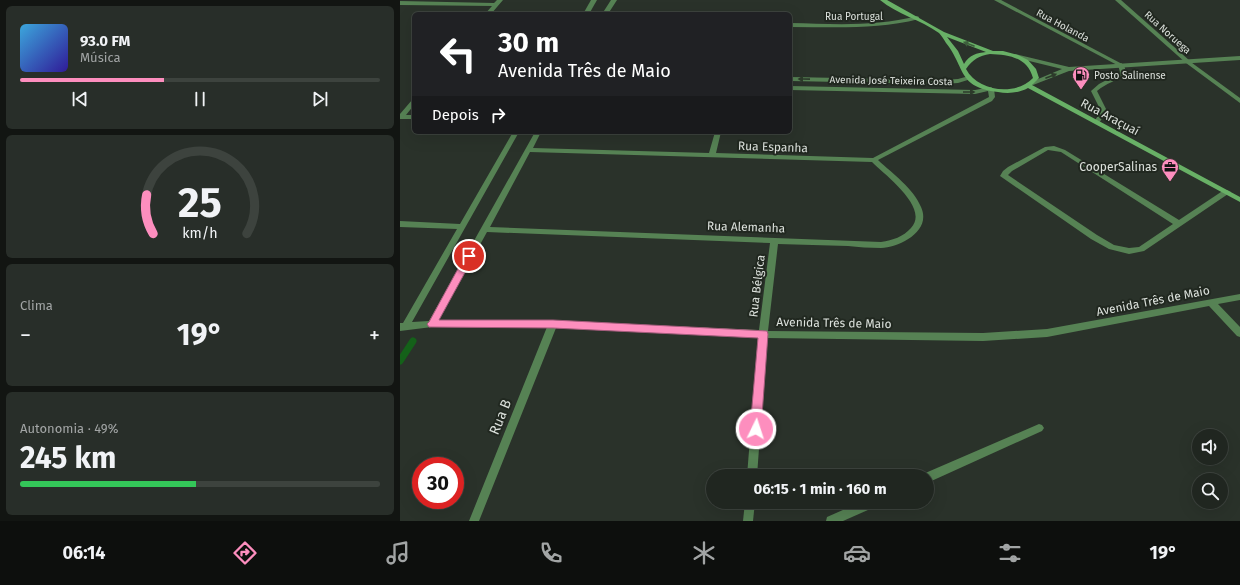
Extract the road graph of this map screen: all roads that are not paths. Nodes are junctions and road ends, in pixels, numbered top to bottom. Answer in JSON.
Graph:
{"nodes":[{"id":1,"x":500,"y":0,"type":"edge"},
{"id":2,"x":594,"y":0,"type":"edge"},
{"id":3,"x":614,"y":0,"type":"edge"},
{"id":4,"x":883,"y":0,"type":"edge"},
{"id":5,"x":997,"y":0,"type":"edge"},
{"id":6,"x":1118,"y":0,"type":"edge"},
{"id":7,"x":400,"y":3,"type":"edge"},
{"id":8,"x":496,"y":5,"type":"junction"},
{"id":9,"x":490,"y":12,"type":"edge"},
{"id":10,"x":587,"y":12,"type":"edge"},
{"id":11,"x":606,"y":12,"type":"edge"},
{"id":12,"x":917,"y":18,"type":"junction"},
{"id":13,"x":792,"y":25,"type":"edge"},
{"id":14,"x":942,"y":33,"type":"junction"},
{"id":15,"x":997,"y":53,"type":"junction"},
{"id":16,"x":1014,"y":56,"type":"junction"},
{"id":17,"x":1240,"y":58,"type":"edge"},
{"id":18,"x":1188,"y":62,"type":"junction"},
{"id":19,"x":1121,"y":65,"type":"junction"},
{"id":20,"x":964,"y":68,"type":"junction"},
{"id":21,"x":1069,"y":69,"type":"junction"},
{"id":22,"x":969,"y":78,"type":"junction"},
{"id":23,"x":792,"y":79,"type":"edge"},
{"id":24,"x":1031,"y":84,"type":"junction"},
{"id":25,"x":792,"y":88,"type":"edge"},
{"id":26,"x":991,"y":89,"type":"junction"},
{"id":27,"x":1240,"y":101,"type":"edge"},
{"id":28,"x":412,"y":104,"type":"edge"},
{"id":29,"x":401,"y":117,"type":"edge"},
{"id":30,"x":412,"y":117,"type":"edge"},
{"id":31,"x":1097,"y":122,"type":"junction"},
{"id":32,"x":515,"y":134,"type":"edge"},
{"id":33,"x":537,"y":134,"type":"edge"},
{"id":34,"x":718,"y":134,"type":"edge"},
{"id":35,"x":528,"y":150,"type":"junction"},
{"id":36,"x":712,"y":156,"type":"junction"},
{"id":37,"x":874,"y":160,"type":"junction"},
{"id":38,"x":1227,"y":192,"type":"junction"},
{"id":39,"x":1240,"y":200,"type":"edge"},
{"id":40,"x":400,"y":224,"type":"edge"},
{"id":41,"x":1179,"y":224,"type":"junction"},
{"id":42,"x":462,"y":227,"type":"junction"},
{"id":43,"x":484,"y":228,"type":"junction"},
{"id":44,"x":774,"y":241,"type":"junction"},
{"id":45,"x":1240,"y":297,"type":"edge"},
{"id":46,"x":1211,"y":303,"type":"junction"},
{"id":47,"x":432,"y":324,"type":"junction"},
{"id":48,"x":553,"y":324,"type":"junction"},
{"id":49,"x":403,"y":327,"type":"edge"},
{"id":50,"x":1240,"y":333,"type":"edge"},
{"id":51,"x":763,"y":334,"type":"junction"},
{"id":52,"x":1039,"y":428,"type":"dead end"},
{"id":53,"x":753,"y":469,"type":"edge"},
{"id":54,"x":934,"y":475,"type":"edge"},
{"id":55,"x":749,"y":509,"type":"edge"},
{"id":56,"x":857,"y":509,"type":"edge"},
{"id":57,"x":474,"y":521,"type":"edge"},
{"id":58,"x":748,"y":521,"type":"edge"},
{"id":59,"x":830,"y":521,"type":"edge"}],
"edges":[{"from":1,"to":8,"type":"street"},
{"from":2,"to":10,"type":"street"},
{"from":3,"to":11,"type":"street"},
{"from":4,"to":12,"type":"main road"},
{"from":5,"to":19,"type":"street","name":"Rua Holanda"},
{"from":6,"to":18,"type":"street","name":"Rua Noruega"},
{"from":7,"to":8,"type":"street"},
{"from":8,"to":9,"type":"street"},
{"from":12,"to":13,"type":"street","name":"Rua Portugal"},
{"from":12,"to":14,"type":"main road"},
{"from":15,"to":14,"type":"main road","one_way":true},
{"from":14,"to":20,"type":"main road"},
{"from":15,"to":16,"type":"main road"},
{"from":15,"to":20,"type":"main road"},
{"from":16,"to":21,"type":"street"},
{"from":16,"to":24,"type":"main road"},
{"from":17,"to":18,"type":"street"},
{"from":18,"to":19,"type":"street"},
{"from":18,"to":27,"type":"street","name":"Rua Noruega"},
{"from":19,"to":21,"type":"street"},
{"from":19,"to":31,"type":"street"},
{"from":20,"to":22,"type":"main road"},
{"from":24,"to":21,"type":"street","one_way":true},
{"from":22,"to":23,"type":"street","name":"Avenida José Teixeira Costa","one_way":true},
{"from":22,"to":26,"type":"main road"},
{"from":24,"to":26,"type":"main road"},
{"from":24,"to":31,"type":"main road","name":"Rua Araçuaí"},
{"from":25,"to":26,"type":"street","name":"Avenida José Teixeira Costa","one_way":true},
{"from":26,"to":37,"type":"street","name":"Rua Espanha"},
{"from":28,"to":29,"type":"street"},
{"from":29,"to":30,"type":"street"},
{"from":31,"to":38,"type":"main road","name":"Rua Araçuaí"},
{"from":32,"to":42,"type":"street"},
{"from":33,"to":35,"type":"street"},
{"from":34,"to":36,"type":"street"},
{"from":35,"to":36,"type":"street","name":"Rua Espanha"},
{"from":35,"to":43,"type":"street"},
{"from":36,"to":37,"type":"street","name":"Rua Espanha"},
{"from":37,"to":44,"type":"street","name":"Rua Alemanha"},
{"from":38,"to":39,"type":"main road","name":"Rua Araçuaí"},
{"from":38,"to":41,"type":"street"},
{"from":40,"to":42,"type":"street"},
{"from":41,"to":41,"type":"street"},
{"from":42,"to":49,"type":"street"},
{"from":43,"to":44,"type":"street","name":"Rua Alemanha"},
{"from":43,"to":47,"type":"street"},
{"from":44,"to":51,"type":"street","name":"Rua Bélgica"},
{"from":45,"to":46,"type":"street","name":"Avenida Três de Maio"},
{"from":46,"to":50,"type":"street"},
{"from":46,"to":51,"type":"street","name":"Avenida Três de Maio"},
{"from":47,"to":48,"type":"street","name":"Avenida Três de Maio"},
{"from":47,"to":49,"type":"street","name":"Avenida Três de Maio"},
{"from":48,"to":51,"type":"street","name":"Avenida Três de Maio"},
{"from":48,"to":57,"type":"street","name":"Rua B"},
{"from":51,"to":53,"type":"street","name":"Rua Bélgica"},
{"from":52,"to":54,"type":"street"},
{"from":55,"to":58,"type":"street"},
{"from":56,"to":59,"type":"street"}]}
